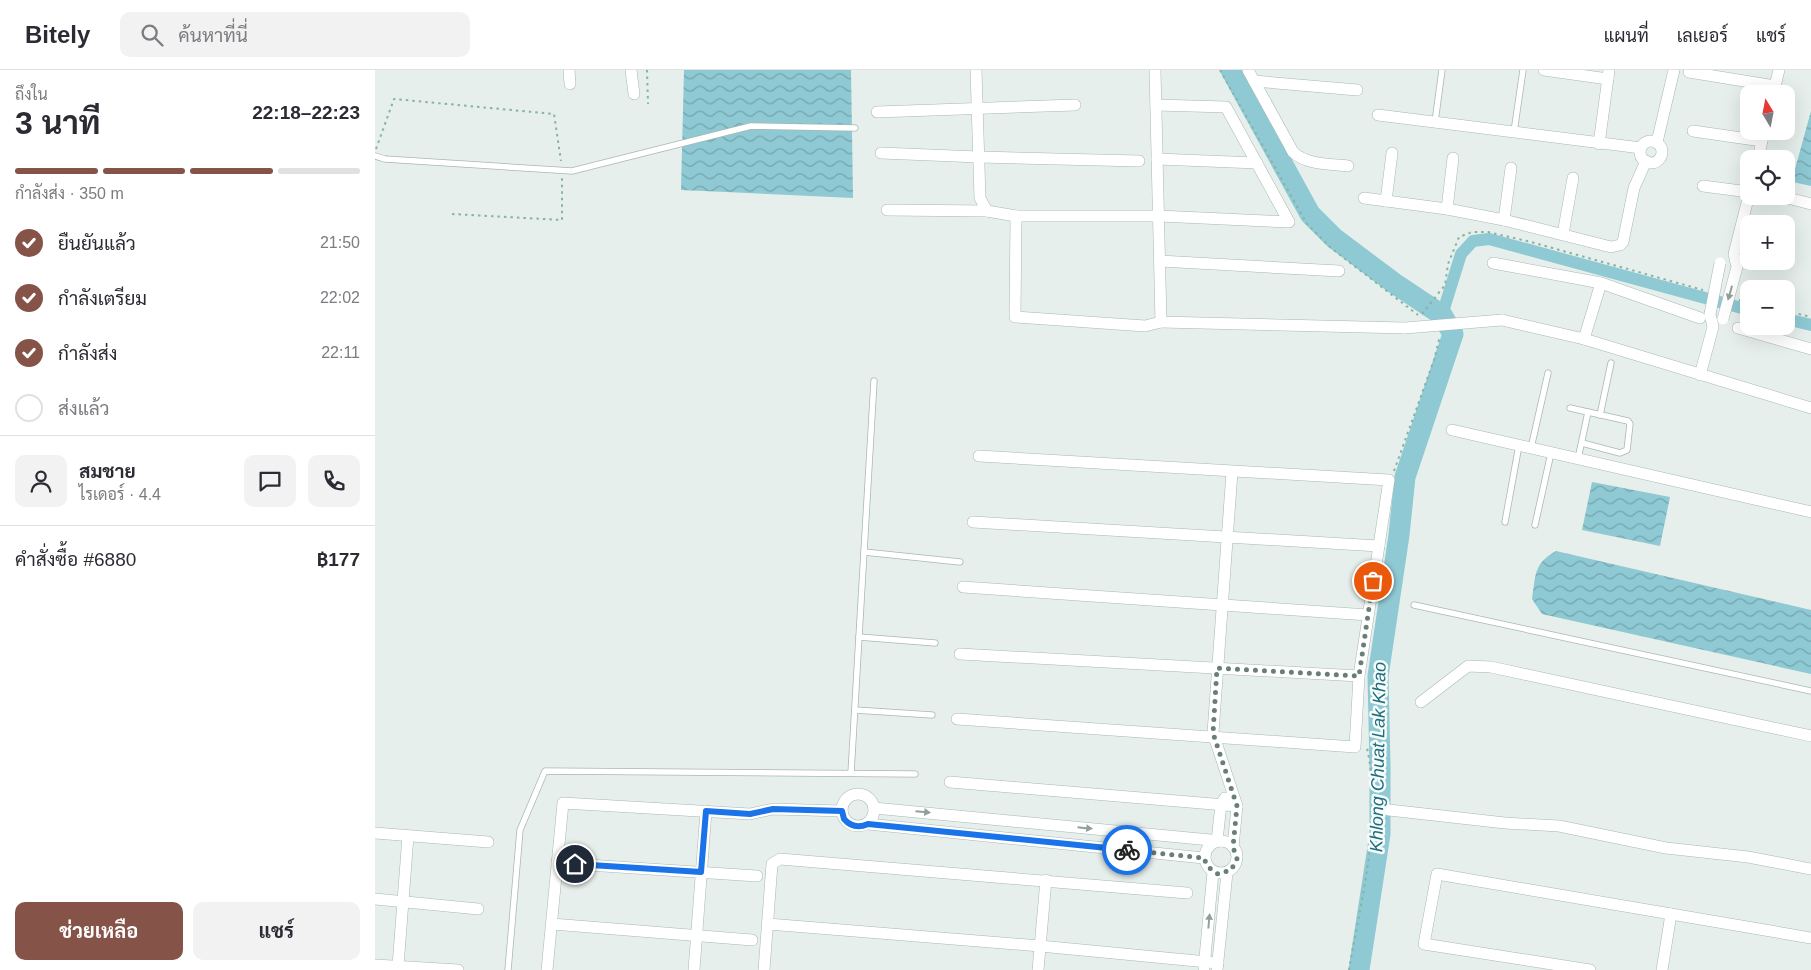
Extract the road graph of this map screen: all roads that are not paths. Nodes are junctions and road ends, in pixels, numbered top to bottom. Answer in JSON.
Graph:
{"nodes":[{"id":1,"x":569,"y":70,"type":"edge"},
{"id":2,"x":631,"y":70,"type":"edge"},
{"id":3,"x":976,"y":70,"type":"edge"},
{"id":4,"x":1155,"y":70,"type":"edge"},
{"id":5,"x":1248,"y":70,"type":"edge"},
{"id":6,"x":1442,"y":70,"type":"edge"},
{"id":7,"x":1523,"y":70,"type":"edge"},
{"id":8,"x":1545,"y":70,"type":"edge"},
{"id":9,"x":1674,"y":70,"type":"edge"},
{"id":10,"x":1779,"y":70,"type":"edge"},
{"id":11,"x":1689,"y":72,"type":"dead end"},
{"id":12,"x":1608,"y":74,"type":"edge"},
{"id":13,"x":1254,"y":81,"type":"junction"},
{"id":14,"x":570,"y":84,"type":"dead end"},
{"id":15,"x":1750,"y":85,"type":"edge"},
{"id":16,"x":1775,"y":85,"type":"edge"},
{"id":17,"x":1357,"y":90,"type":"dead end"},
{"id":18,"x":634,"y":94,"type":"dead end"},
{"id":19,"x":1075,"y":105,"type":"dead end"},
{"id":20,"x":1156,"y":106,"type":"junction"},
{"id":21,"x":977,"y":110,"type":"junction"},
{"id":22,"x":877,"y":112,"type":"dead end"},
{"id":23,"x":1378,"y":115,"type":"dead end"},
{"id":24,"x":1435,"y":122,"type":"junction"},
{"id":25,"x":855,"y":128,"type":"dead end"},
{"id":26,"x":1693,"y":131,"type":"dead end"},
{"id":27,"x":1514,"y":132,"type":"junction"},
{"id":28,"x":1740,"y":134,"type":"edge"},
{"id":29,"x":1657,"y":142,"type":"junction"},
{"id":30,"x":1599,"y":144,"type":"junction"},
{"id":31,"x":1641,"y":148,"type":"junction"},
{"id":32,"x":881,"y":153,"type":"dead end"},
{"id":33,"x":1392,"y":153,"type":"dead end"},
{"id":34,"x":375,"y":156,"type":"edge"},
{"id":35,"x":979,"y":157,"type":"junction"},
{"id":36,"x":1453,"y":158,"type":"dead end"},
{"id":37,"x":1139,"y":160,"type":"dead end"},
{"id":38,"x":1157,"y":160,"type":"junction"},
{"id":39,"x":1646,"y":161,"type":"junction"},
{"id":40,"x":1257,"y":163,"type":"junction"},
{"id":41,"x":1348,"y":166,"type":"dead end"},
{"id":42,"x":1511,"y":168,"type":"dead end"},
{"id":43,"x":1573,"y":178,"type":"dead end"},
{"id":44,"x":1703,"y":186,"type":"dead end"},
{"id":45,"x":1740,"y":192,"type":"edge"},
{"id":46,"x":1365,"y":198,"type":"dead end"},
{"id":47,"x":1795,"y":200,"type":"edge"},
{"id":48,"x":1386,"y":201,"type":"junction"},
{"id":49,"x":1811,"y":204,"type":"edge"},
{"id":50,"x":1746,"y":205,"type":"edge"},
{"id":51,"x":1447,"y":208,"type":"junction"},
{"id":52,"x":887,"y":210,"type":"dead end"},
{"id":53,"x":987,"y":211,"type":"junction"},
{"id":54,"x":1016,"y":216,"type":"junction"},
{"id":55,"x":1159,"y":216,"type":"junction"},
{"id":56,"x":1504,"y":220,"type":"junction"},
{"id":57,"x":1563,"y":234,"type":"junction"},
{"id":58,"x":1734,"y":254,"type":"junction"},
{"id":59,"x":1160,"y":261,"type":"junction"},
{"id":60,"x":1493,"y":263,"type":"dead end"},
{"id":61,"x":1339,"y":271,"type":"dead end"},
{"id":62,"x":1601,"y":283,"type":"junction"},
{"id":63,"x":1705,"y":316,"type":"junction"},
{"id":64,"x":1161,"y":322,"type":"junction"},
{"id":65,"x":1713,"y":327,"type":"junction"},
{"id":66,"x":1738,"y":328,"type":"dead end"},
{"id":67,"x":1584,"y":339,"type":"junction"},
{"id":68,"x":1811,"y":349,"type":"edge"},
{"id":69,"x":1611,"y":363,"type":"dead end"},
{"id":70,"x":1548,"y":373,"type":"dead end"},
{"id":71,"x":1700,"y":375,"type":"junction"},
{"id":72,"x":874,"y":381,"type":"dead end"},
{"id":73,"x":1570,"y":408,"type":"dead end"},
{"id":74,"x":1811,"y":408,"type":"edge"},
{"id":75,"x":1588,"y":412,"type":"junction"},
{"id":76,"x":1601,"y":415,"type":"junction"},
{"id":77,"x":1452,"y":430,"type":"dead end"},
{"id":78,"x":1582,"y":443,"type":"junction"},
{"id":79,"x":1519,"y":446,"type":"junction"},
{"id":80,"x":1531,"y":448,"type":"junction"},
{"id":81,"x":1551,"y":453,"type":"junction"},
{"id":82,"x":979,"y":456,"type":"dead end"},
{"id":83,"x":1578,"y":459,"type":"junction"},
{"id":84,"x":1232,"y":472,"type":"junction"},
{"id":85,"x":1811,"y":512,"type":"edge"},
{"id":86,"x":973,"y":522,"type":"dead end"},
{"id":87,"x":1505,"y":522,"type":"dead end"},
{"id":88,"x":1535,"y":525,"type":"dead end"},
{"id":89,"x":1227,"y":537,"type":"junction"},
{"id":90,"x":1379,"y":546,"type":"junction"},
{"id":91,"x":864,"y":552,"type":"junction"},
{"id":92,"x":960,"y":562,"type":"dead end"},
{"id":93,"x":963,"y":587,"type":"dead end"},
{"id":94,"x":1222,"y":605,"type":"junction"},
{"id":95,"x":1414,"y":605,"type":"dead end"},
{"id":96,"x":1368,"y":615,"type":"junction"},
{"id":97,"x":859,"y":638,"type":"junction"},
{"id":98,"x":935,"y":643,"type":"dead end"},
{"id":99,"x":960,"y":654,"type":"dead end"},
{"id":100,"x":1217,"y":668,"type":"junction"},
{"id":101,"x":1359,"y":676,"type":"junction"},
{"id":102,"x":1811,"y":691,"type":"edge"},
{"id":103,"x":1421,"y":702,"type":"dead end"},
{"id":104,"x":855,"y":710,"type":"junction"},
{"id":105,"x":933,"y":714,"type":"dead end"},
{"id":106,"x":957,"y":719,"type":"dead end"},
{"id":107,"x":1214,"y":736,"type":"junction"},
{"id":108,"x":1811,"y":736,"type":"edge"},
{"id":109,"x":851,"y":773,"type":"junction"},
{"id":110,"x":915,"y":774,"type":"dead end"},
{"id":111,"x":950,"y":782,"type":"dead end"},
{"id":112,"x":1231,"y":786,"type":"junction"},
{"id":113,"x":1221,"y":804,"type":"junction"},
{"id":114,"x":1237,"y":806,"type":"junction"},
{"id":115,"x":874,"y":808,"type":"junction"},
{"id":116,"x":1389,"y":810,"type":"dead end"},
{"id":117,"x":706,"y":811,"type":"junction"},
{"id":118,"x":842,"y":811,"type":"junction"},
{"id":119,"x":868,"y":824,"type":"junction"},
{"id":120,"x":1053,"y":825,"type":"junction"},
{"id":121,"x":375,"y":833,"type":"edge"},
{"id":122,"x":408,"y":836,"type":"junction"},
{"id":123,"x":1219,"y":841,"type":"junction"},
{"id":124,"x":489,"y":842,"type":"dead end"},
{"id":125,"x":1050,"y":842,"type":"junction"},
{"id":126,"x":1233,"y":847,"type":"junction"},
{"id":127,"x":1204,"y":858,"type":"junction"},
{"id":128,"x":557,"y":863,"type":"junction"},
{"id":129,"x":1811,"y":869,"type":"edge"},
{"id":130,"x":701,"y":872,"type":"junction"},
{"id":131,"x":1213,"y":872,"type":"junction"},
{"id":132,"x":1227,"y":873,"type":"junction"},
{"id":133,"x":757,"y":876,"type":"dead end"},
{"id":134,"x":1046,"y":880,"type":"junction"},
{"id":135,"x":1187,"y":893,"type":"dead end"},
{"id":136,"x":375,"y":899,"type":"edge"},
{"id":137,"x":403,"y":902,"type":"junction"},
{"id":138,"x":478,"y":909,"type":"dead end"},
{"id":139,"x":1671,"y":914,"type":"junction"},
{"id":140,"x":552,"y":924,"type":"junction"},
{"id":141,"x":768,"y":924,"type":"junction"},
{"id":142,"x":696,"y":935,"type":"junction"},
{"id":143,"x":1811,"y":938,"type":"edge"},
{"id":144,"x":752,"y":940,"type":"dead end"},
{"id":145,"x":1039,"y":946,"type":"junction"},
{"id":146,"x":398,"y":966,"type":"junction"},
{"id":147,"x":1204,"y":966,"type":"edge"},
{"id":148,"x":381,"y":967,"type":"edge"},
{"id":149,"x":1217,"y":967,"type":"edge"},
{"id":150,"x":458,"y":970,"type":"edge"},
{"id":151,"x":508,"y":970,"type":"edge"},
{"id":152,"x":547,"y":970,"type":"edge"},
{"id":153,"x":694,"y":970,"type":"edge"},
{"id":154,"x":764,"y":970,"type":"edge"},
{"id":155,"x":1038,"y":970,"type":"edge"},
{"id":156,"x":1591,"y":970,"type":"edge"},
{"id":157,"x":1662,"y":970,"type":"edge"}],
"edges":[{"from":1,"to":14,"type":"street"},
{"from":2,"to":18,"type":"street"},
{"from":3,"to":21,"type":"street"},
{"from":4,"to":20,"type":"street"},
{"from":5,"to":13,"type":"street"},
{"from":6,"to":24,"type":"lane"},
{"from":7,"to":27,"type":"lane"},
{"from":8,"to":12,"type":"street"},
{"from":9,"to":29,"type":"street"},
{"from":10,"to":16,"type":"street"},
{"from":11,"to":15,"type":"street"},
{"from":12,"to":30,"type":"street"},
{"from":13,"to":17,"type":"street"},
{"from":13,"to":41,"type":"street"},
{"from":19,"to":21,"type":"street"},
{"from":20,"to":38,"type":"street"},
{"from":20,"to":40,"type":"street"},
{"from":21,"to":22,"type":"street"},
{"from":21,"to":35,"type":"street"},
{"from":23,"to":24,"type":"street"},
{"from":24,"to":27,"type":"street"},
{"from":25,"to":34,"type":"lane"},
{"from":26,"to":28,"type":"street"},
{"from":27,"to":30,"type":"street"},
{"from":29,"to":31,"type":"street"},
{"from":29,"to":39,"type":"street"},
{"from":30,"to":31,"type":"street"},
{"from":31,"to":39,"type":"street"},
{"from":32,"to":35,"type":"street"},
{"from":33,"to":48,"type":"street"},
{"from":35,"to":37,"type":"street"},
{"from":35,"to":53,"type":"street"},
{"from":36,"to":51,"type":"street"},
{"from":38,"to":40,"type":"street"},
{"from":38,"to":55,"type":"street"},
{"from":39,"to":57,"type":"street"},
{"from":40,"to":55,"type":"street"},
{"from":42,"to":56,"type":"street"},
{"from":43,"to":57,"type":"street"},
{"from":44,"to":45,"type":"street"},
{"from":46,"to":48,"type":"street"},
{"from":47,"to":49,"type":"street"},
{"from":48,"to":51,"type":"street"},
{"from":50,"to":58,"type":"street"},
{"from":51,"to":56,"type":"street"},
{"from":52,"to":53,"type":"street"},
{"from":53,"to":54,"type":"street"},
{"from":54,"to":55,"type":"street"},
{"from":54,"to":64,"type":"street"},
{"from":55,"to":59,"type":"street"},
{"from":56,"to":57,"type":"street"},
{"from":58,"to":63,"type":"street","bridge":true},
{"from":58,"to":65,"type":"street","one_way":true,"bridge":true},
{"from":59,"to":61,"type":"street"},
{"from":59,"to":64,"type":"street"},
{"from":60,"to":62,"type":"street"},
{"from":62,"to":63,"type":"street"},
{"from":62,"to":67,"type":"street"},
{"from":63,"to":65,"type":"street"},
{"from":64,"to":67,"type":"street","bridge":true},
{"from":65,"to":71,"type":"street"},
{"from":66,"to":68,"type":"street"},
{"from":67,"to":71,"type":"street"},
{"from":69,"to":76,"type":"lane"},
{"from":70,"to":80,"type":"lane"},
{"from":71,"to":74,"type":"street"},
{"from":72,"to":91,"type":"lane"},
{"from":73,"to":75,"type":"lane"},
{"from":75,"to":76,"type":"lane"},
{"from":75,"to":78,"type":"lane"},
{"from":76,"to":78,"type":"lane"},
{"from":77,"to":79,"type":"street"},
{"from":78,"to":83,"type":"lane"},
{"from":79,"to":80,"type":"street"},
{"from":79,"to":87,"type":"lane"},
{"from":80,"to":81,"type":"street"},
{"from":81,"to":83,"type":"street"},
{"from":81,"to":88,"type":"lane"},
{"from":82,"to":84,"type":"street"},
{"from":83,"to":85,"type":"street"},
{"from":84,"to":89,"type":"street"},
{"from":84,"to":90,"type":"street"},
{"from":86,"to":89,"type":"street"},
{"from":89,"to":90,"type":"street"},
{"from":89,"to":94,"type":"street"},
{"from":90,"to":96,"type":"street"},
{"from":91,"to":92,"type":"lane"},
{"from":91,"to":97,"type":"lane"},
{"from":93,"to":94,"type":"street"},
{"from":94,"to":96,"type":"street"},
{"from":94,"to":100,"type":"street"},
{"from":95,"to":102,"type":"lane"},
{"from":96,"to":101,"type":"street"},
{"from":97,"to":98,"type":"lane"},
{"from":97,"to":104,"type":"lane"},
{"from":99,"to":100,"type":"street"},
{"from":100,"to":101,"type":"street"},
{"from":100,"to":107,"type":"street"},
{"from":101,"to":107,"type":"street"},
{"from":103,"to":108,"type":"street"},
{"from":104,"to":105,"type":"lane"},
{"from":104,"to":109,"type":"lane"},
{"from":106,"to":107,"type":"street"},
{"from":107,"to":112,"type":"street"},
{"from":109,"to":110,"type":"lane"},
{"from":109,"to":151,"type":"lane"},
{"from":111,"to":113,"type":"street"},
{"from":112,"to":113,"type":"street"},
{"from":112,"to":114,"type":"street"},
{"from":113,"to":114,"type":"street"},
{"from":113,"to":123,"type":"street"},
{"from":114,"to":126,"type":"street"},
{"from":115,"to":118,"type":"street"},
{"from":115,"to":119,"type":"street"},
{"from":115,"to":120,"type":"street","one_way":true},
{"from":116,"to":129,"type":"street"},
{"from":117,"to":118,"type":"street"},
{"from":117,"to":128,"type":"street"},
{"from":117,"to":130,"type":"street"},
{"from":118,"to":119,"type":"street"},
{"from":119,"to":125,"type":"street"},
{"from":120,"to":123,"type":"street","one_way":true},
{"from":120,"to":125,"type":"street"},
{"from":121,"to":122,"type":"street"},
{"from":122,"to":124,"type":"street"},
{"from":122,"to":137,"type":"street"},
{"from":123,"to":126,"type":"street"},
{"from":123,"to":127,"type":"street"},
{"from":125,"to":127,"type":"street"},
{"from":126,"to":132,"type":"street"},
{"from":127,"to":131,"type":"street"},
{"from":128,"to":130,"type":"street"},
{"from":128,"to":140,"type":"street"},
{"from":130,"to":133,"type":"street"},
{"from":130,"to":142,"type":"street"},
{"from":131,"to":132,"type":"street"},
{"from":147,"to":131,"type":"street","one_way":true},
{"from":132,"to":149,"type":"street"},
{"from":134,"to":135,"type":"street"},
{"from":134,"to":141,"type":"street"},
{"from":134,"to":145,"type":"street"},
{"from":136,"to":137,"type":"street"},
{"from":137,"to":138,"type":"street"},
{"from":137,"to":146,"type":"street"},
{"from":139,"to":143,"type":"street"},
{"from":139,"to":156,"type":"street"},
{"from":139,"to":157,"type":"street"},
{"from":140,"to":142,"type":"street"},
{"from":140,"to":152,"type":"street"},
{"from":141,"to":145,"type":"street"},
{"from":141,"to":154,"type":"street"},
{"from":142,"to":144,"type":"street"},
{"from":142,"to":153,"type":"street"},
{"from":145,"to":147,"type":"street"},
{"from":145,"to":155,"type":"street"},
{"from":146,"to":148,"type":"street"},
{"from":146,"to":150,"type":"street"},
{"from":147,"to":149,"type":"street"}]}
